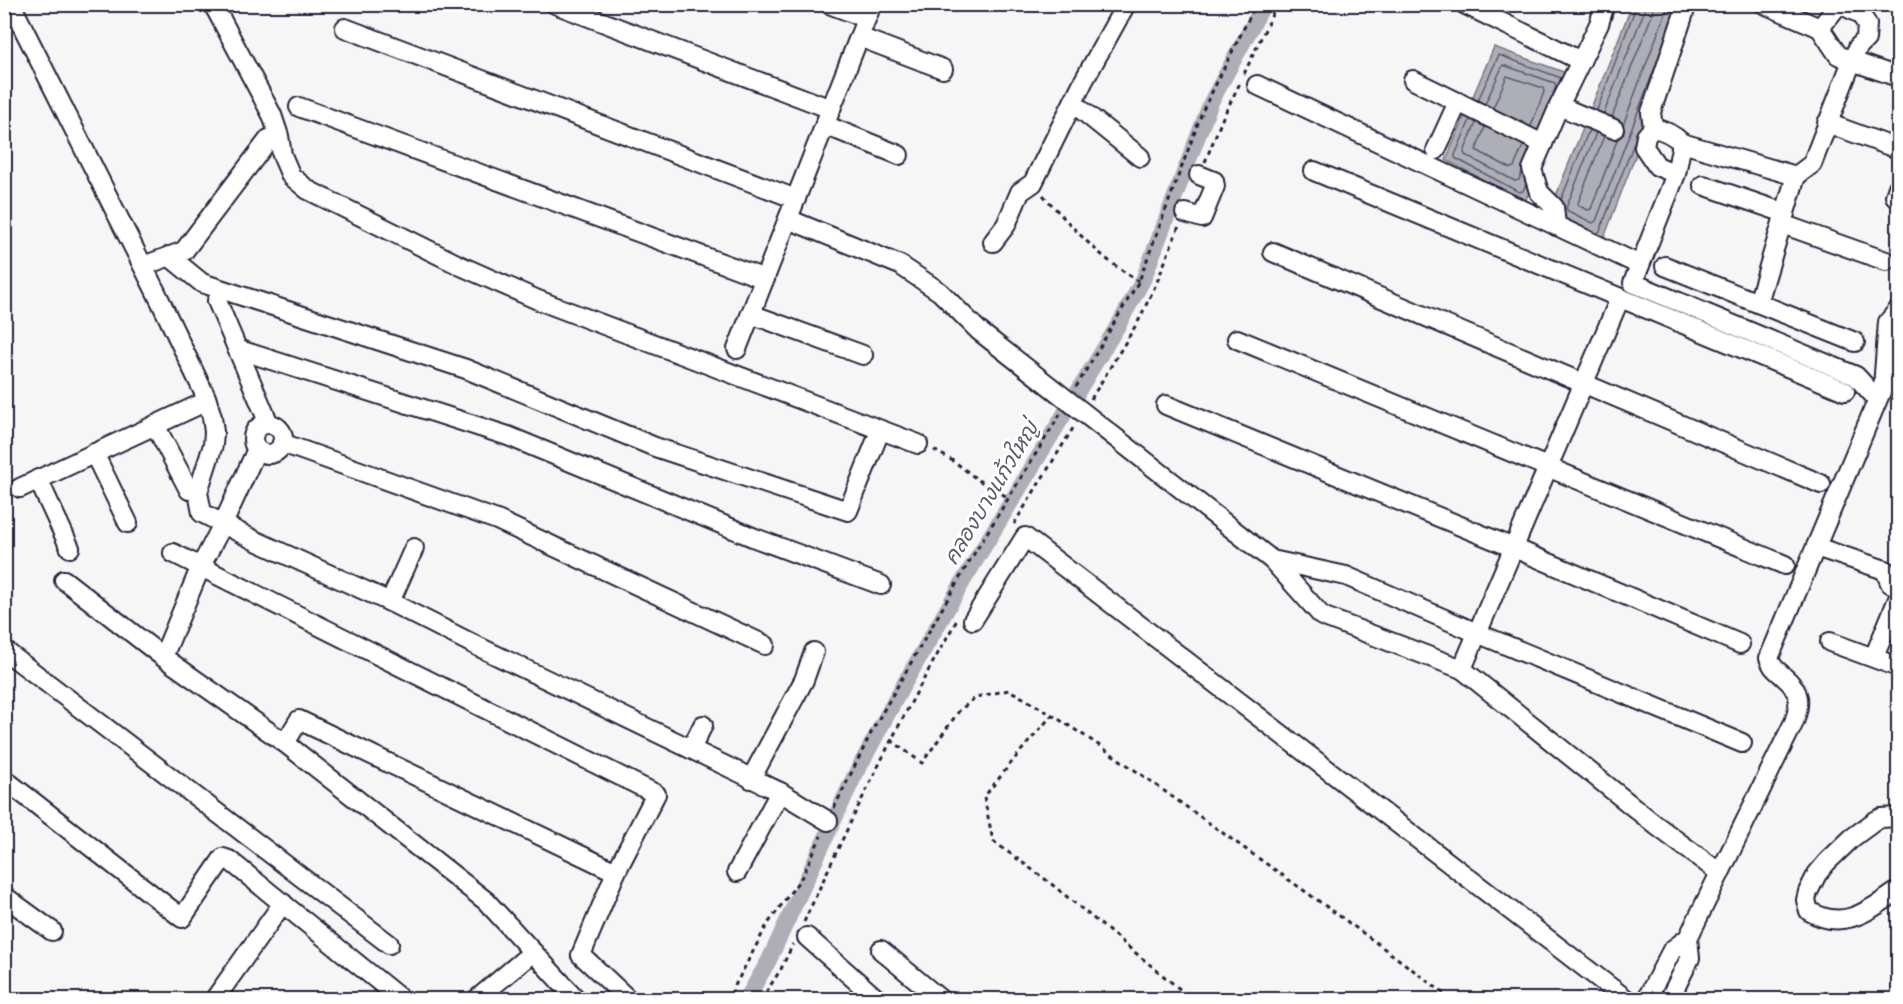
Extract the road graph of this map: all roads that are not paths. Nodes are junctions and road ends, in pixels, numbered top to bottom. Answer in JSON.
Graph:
{"nodes":[{"id":1,"x":11,"y":4,"type":"edge"},
{"id":2,"x":213,"y":4,"type":"edge"},
{"id":3,"x":555,"y":4,"type":"edge"},
{"id":4,"x":829,"y":4,"type":"edge"},
{"id":5,"x":1126,"y":4,"type":"edge"},
{"id":6,"x":1464,"y":4,"type":"edge"},
{"id":7,"x":1605,"y":4,"type":"edge"},
{"id":8,"x":1688,"y":4,"type":"edge"},
{"id":9,"x":1764,"y":4,"type":"edge"},
{"id":10,"x":1844,"y":5,"type":"edge"},
{"id":11,"x":869,"y":11,"type":"edge"},
{"id":12,"x":345,"y":28,"type":"dead end"},
{"id":13,"x":1820,"y":28,"type":"junction"},
{"id":14,"x":859,"y":37,"type":"junction"},
{"id":15,"x":1581,"y":61,"type":"junction"},
{"id":16,"x":1852,"y":62,"type":"junction"},
{"id":17,"x":943,"y":69,"type":"dead end"},
{"id":18,"x":1899,"y":77,"type":"edge"},
{"id":19,"x":1413,"y":80,"type":"dead end"},
{"id":20,"x":1257,"y":85,"type":"dead end"},
{"id":21,"x":1458,"y":102,"type":"junction"},
{"id":22,"x":1073,"y":103,"type":"junction"},
{"id":23,"x":1559,"y":106,"type":"junction"},
{"id":24,"x":299,"y":108,"type":"dead end"},
{"id":25,"x":828,"y":117,"type":"junction"},
{"id":26,"x":1827,"y":123,"type":"junction"},
{"id":27,"x":1653,"y":128,"type":"junction"},
{"id":28,"x":1614,"y":129,"type":"dead end"},
{"id":29,"x":269,"y":139,"type":"dead end"},
{"id":30,"x":1682,"y":143,"type":"junction"},
{"id":31,"x":1543,"y":144,"type":"junction"},
{"id":32,"x":1899,"y":149,"type":"edge"},
{"id":33,"x":1436,"y":150,"type":"dead end"},
{"id":34,"x":899,"y":155,"type":"dead end"},
{"id":35,"x":1140,"y":157,"type":"dead end"},
{"id":36,"x":1314,"y":171,"type":"dead end"},
{"id":37,"x":1676,"y":174,"type":"junction"},
{"id":38,"x":1199,"y":175,"type":"road end"},
{"id":39,"x":1796,"y":176,"type":"junction"},
{"id":40,"x":1703,"y":184,"type":"dead end"},
{"id":41,"x":796,"y":199,"type":"junction"},
{"id":42,"x":1185,"y":213,"type":"road end"},
{"id":43,"x":788,"y":219,"type":"junction"},
{"id":44,"x":1783,"y":219,"type":"junction"},
{"id":45,"x":1556,"y":225,"type":"junction"},
{"id":46,"x":993,"y":242,"type":"dead end"},
{"id":47,"x":1273,"y":252,"type":"dead end"},
{"id":48,"x":169,"y":256,"type":"junction"},
{"id":49,"x":1886,"y":261,"type":"dead end"},
{"id":50,"x":1640,"y":265,"type":"junction"},
{"id":51,"x":143,"y":266,"type":"junction"},
{"id":52,"x":1665,"y":266,"type":"dead end"},
{"id":53,"x":765,"y":279,"type":"junction"},
{"id":54,"x":1620,"y":298,"type":"junction"},
{"id":55,"x":217,"y":302,"type":"dead end"},
{"id":56,"x":1758,"y":303,"type":"junction"},
{"id":57,"x":1899,"y":310,"type":"edge"},
{"id":58,"x":750,"y":314,"type":"junction"},
{"id":59,"x":1238,"y":339,"type":"dead end"},
{"id":60,"x":1855,"y":342,"type":"dead end"},
{"id":61,"x":237,"y":349,"type":"junction"},
{"id":62,"x":737,"y":349,"type":"dead end"},
{"id":63,"x":863,"y":355,"type":"dead end"},
{"id":64,"x":1584,"y":384,"type":"junction"},
{"id":65,"x":1845,"y":391,"type":"dead end"},
{"id":66,"x":1877,"y":399,"type":"junction"},
{"id":67,"x":207,"y":401,"type":"junction"},
{"id":68,"x":1166,"y":405,"type":"dead end"},
{"id":69,"x":269,"y":424,"type":"junction"},
{"id":70,"x":155,"y":425,"type":"junction"},
{"id":71,"x":878,"y":436,"type":"dead end"},
{"id":72,"x":282,"y":443,"type":"junction"},
{"id":73,"x":918,"y":444,"type":"road end"},
{"id":74,"x":257,"y":450,"type":"junction"},
{"id":75,"x":94,"y":453,"type":"junction"},
{"id":76,"x":1548,"y":467,"type":"junction"},
{"id":77,"x":38,"y":479,"type":"junction"},
{"id":78,"x":1821,"y":484,"type":"dead end"},
{"id":79,"x":20,"y":488,"type":"dead end"},
{"id":80,"x":189,"y":490,"type":"dead end"},
{"id":81,"x":128,"y":523,"type":"dead end"},
{"id":82,"x":223,"y":524,"type":"junction"},
{"id":83,"x":1816,"y":547,"type":"junction"},
{"id":84,"x":70,"y":548,"type":"dead end"},
{"id":85,"x":414,"y":548,"type":"dead end"},
{"id":86,"x":1514,"y":548,"type":"junction"},
{"id":87,"x":173,"y":553,"type":"dead end"},
{"id":88,"x":1272,"y":560,"type":"junction"},
{"id":89,"x":1785,"y":565,"type":"dead end"},
{"id":90,"x":201,"y":566,"type":"junction"},
{"id":91,"x":1892,"y":566,"type":"edge"},
{"id":92,"x":64,"y":580,"type":"dead end"},
{"id":93,"x":881,"y":585,"type":"dead end"},
{"id":94,"x":1899,"y":588,"type":"edge"},
{"id":95,"x":1899,"y":599,"type":"edge"},
{"id":96,"x":390,"y":602,"type":"junction"},
{"id":97,"x":965,"y":620,"type":"road end"},
{"id":98,"x":1478,"y":633,"type":"junction"},
{"id":99,"x":1830,"y":642,"type":"dead end"},
{"id":100,"x":1740,"y":644,"type":"dead end"},
{"id":101,"x":765,"y":645,"type":"dead end"},
{"id":102,"x":4,"y":650,"type":"edge"},
{"id":103,"x":814,"y":652,"type":"dead end"},
{"id":104,"x":163,"y":657,"type":"junction"},
{"id":105,"x":1874,"y":657,"type":"junction"},
{"id":106,"x":1899,"y":667,"type":"edge"},
{"id":107,"x":1462,"y":669,"type":"junction"},
{"id":108,"x":703,"y":725,"type":"dead end"},
{"id":109,"x":285,"y":743,"type":"junction"},
{"id":110,"x":1742,"y":743,"type":"dead end"},
{"id":111,"x":691,"y":749,"type":"junction"},
{"id":112,"x":4,"y":779,"type":"edge"},
{"id":113,"x":751,"y":779,"type":"junction"},
{"id":114,"x":780,"y":792,"type":"junction"},
{"id":115,"x":1899,"y":817,"type":"edge"},
{"id":116,"x":828,"y":821,"type":"road end"},
{"id":117,"x":616,"y":872,"type":"junction"},
{"id":118,"x":737,"y":872,"type":"dead end"},
{"id":119,"x":1720,"y":873,"type":"junction"},
{"id":120,"x":1899,"y":891,"type":"edge"},
{"id":121,"x":4,"y":896,"type":"edge"},
{"id":122,"x":283,"y":903,"type":"junction"},
{"id":123,"x":52,"y":931,"type":"dead end"},
{"id":124,"x":802,"y":933,"type":"road end"},
{"id":125,"x":1688,"y":938,"type":"junction"},
{"id":126,"x":389,"y":944,"type":"dead end"},
{"id":127,"x":881,"y":950,"type":"dead end"},
{"id":128,"x":532,"y":952,"type":"junction"},
{"id":129,"x":214,"y":999,"type":"edge"},
{"id":130,"x":402,"y":999,"type":"edge"},
{"id":131,"x":476,"y":999,"type":"edge"},
{"id":132,"x":577,"y":999,"type":"edge"},
{"id":133,"x":629,"y":999,"type":"edge"},
{"id":134,"x":878,"y":999,"type":"edge"},
{"id":135,"x":941,"y":999,"type":"edge"},
{"id":136,"x":1627,"y":999,"type":"edge"},
{"id":137,"x":1646,"y":999,"type":"edge"},
{"id":138,"x":1669,"y":999,"type":"edge"}],
"edges":[{"from":1,"to":51,"type":"street"},
{"from":2,"to":73,"type":"street"},
{"from":3,"to":25,"type":"street"},
{"from":4,"to":11,"type":"street"},
{"from":5,"to":22,"type":"street"},
{"from":6,"to":15,"type":"street"},
{"from":7,"to":15,"type":"street"},
{"from":8,"to":27,"type":"street"},
{"from":9,"to":13,"type":"street"},
{"from":10,"to":13,"type":"street"},
{"from":10,"to":16,"type":"street"},
{"from":11,"to":14,"type":"street"},
{"from":12,"to":41,"type":"street"},
{"from":13,"to":16,"type":"street"},
{"from":14,"to":17,"type":"street"},
{"from":14,"to":25,"type":"street"},
{"from":15,"to":23,"type":"street"},
{"from":16,"to":18,"type":"street"},
{"from":16,"to":26,"type":"street"},
{"from":19,"to":21,"type":"street"},
{"from":20,"to":45,"type":"street"},
{"from":21,"to":31,"type":"street"},
{"from":21,"to":33,"type":"street"},
{"from":22,"to":35,"type":"street"},
{"from":22,"to":46,"type":"street"},
{"from":23,"to":28,"type":"street"},
{"from":23,"to":31,"type":"street"},
{"from":24,"to":53,"type":"street"},
{"from":25,"to":34,"type":"street"},
{"from":25,"to":41,"type":"street"},
{"from":26,"to":32,"type":"street"},
{"from":26,"to":39,"type":"street"},
{"from":27,"to":30,"type":"street"},
{"from":27,"to":37,"type":"street"},
{"from":29,"to":48,"type":"street"},
{"from":30,"to":37,"type":"street"},
{"from":30,"to":39,"type":"street"},
{"from":31,"to":45,"type":"street"},
{"from":36,"to":54,"type":"street"},
{"from":37,"to":50,"type":"street"},
{"from":38,"to":42,"type":"street"},
{"from":39,"to":44,"type":"street"},
{"from":40,"to":44,"type":"street"},
{"from":41,"to":43,"type":"street"},
{"from":43,"to":53,"type":"street"},
{"from":43,"to":88,"type":"street"},
{"from":44,"to":49,"type":"street"},
{"from":44,"to":56,"type":"street"},
{"from":45,"to":50,"type":"street"},
{"from":47,"to":64,"type":"street"},
{"from":48,"to":51,"type":"street"},
{"from":48,"to":71,"type":"street"},
{"from":50,"to":66,"type":"street"},
{"from":51,"to":67,"type":"street"},
{"from":52,"to":56,"type":"street"},
{"from":53,"to":58,"type":"street"},
{"from":54,"to":64,"type":"street"},
{"from":54,"to":65,"type":"street"},
{"from":55,"to":61,"type":"street"},
{"from":56,"to":60,"type":"street"},
{"from":57,"to":66,"type":"street"},
{"from":58,"to":62,"type":"street"},
{"from":58,"to":63,"type":"street"},
{"from":59,"to":76,"type":"street"},
{"from":61,"to":69,"type":"street"},
{"from":61,"to":93,"type":"street"},
{"from":64,"to":76,"type":"street"},
{"from":64,"to":78,"type":"street"},
{"from":66,"to":83,"type":"street"},
{"from":67,"to":70,"type":"street"},
{"from":67,"to":82,"type":"street"},
{"from":68,"to":86,"type":"street"},
{"from":69,"to":72,"type":"street"},
{"from":69,"to":74,"type":"street"},
{"from":70,"to":75,"type":"street"},
{"from":70,"to":80,"type":"street"},
{"from":72,"to":74,"type":"street"},
{"from":72,"to":101,"type":"street"},
{"from":74,"to":82,"type":"street"},
{"from":75,"to":77,"type":"street"},
{"from":75,"to":81,"type":"street"},
{"from":76,"to":86,"type":"street"},
{"from":76,"to":89,"type":"street"},
{"from":77,"to":79,"type":"street"},
{"from":77,"to":84,"type":"street"},
{"from":82,"to":90,"type":"street"},
{"from":82,"to":96,"type":"street"},
{"from":83,"to":91,"type":"street"},
{"from":83,"to":119,"type":"street"},
{"from":85,"to":96,"type":"street"},
{"from":86,"to":98,"type":"street"},
{"from":86,"to":100,"type":"street"},
{"from":87,"to":90,"type":"street"},
{"from":88,"to":98,"type":"street"},
{"from":88,"to":107,"type":"street"},
{"from":90,"to":104,"type":"street"},
{"from":90,"to":117,"type":"street"},
{"from":91,"to":94,"type":"street"},
{"from":92,"to":104,"type":"street"},
{"from":95,"to":105,"type":"street"},
{"from":96,"to":111,"type":"street"},
{"from":97,"to":136,"type":"street"},
{"from":98,"to":107,"type":"street"},
{"from":98,"to":110,"type":"street"},
{"from":99,"to":105,"type":"street"},
{"from":102,"to":126,"type":"street"},
{"from":103,"to":113,"type":"street"},
{"from":104,"to":109,"type":"street"},
{"from":105,"to":106,"type":"street"},
{"from":107,"to":119,"type":"street"},
{"from":108,"to":111,"type":"street"},
{"from":109,"to":117,"type":"street"},
{"from":109,"to":128,"type":"street"},
{"from":111,"to":113,"type":"street"},
{"from":112,"to":122,"type":"street"},
{"from":113,"to":114,"type":"street"},
{"from":114,"to":116,"type":"street"},
{"from":114,"to":118,"type":"street"},
{"from":115,"to":120,"type":"street"},
{"from":117,"to":133,"type":"street"},
{"from":119,"to":125,"type":"street"},
{"from":121,"to":123,"type":"street"},
{"from":122,"to":129,"type":"street"},
{"from":122,"to":130,"type":"street"},
{"from":124,"to":134,"type":"street"},
{"from":125,"to":137,"type":"street"},
{"from":125,"to":138,"type":"street"},
{"from":127,"to":135,"type":"street"},
{"from":128,"to":131,"type":"street"},
{"from":128,"to":132,"type":"street"}]}
